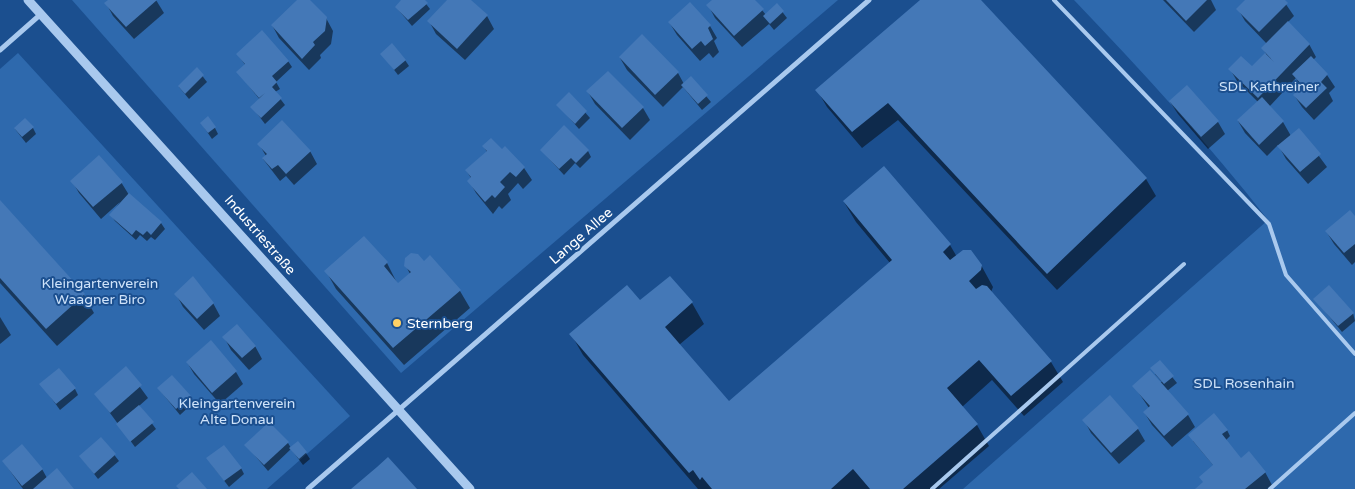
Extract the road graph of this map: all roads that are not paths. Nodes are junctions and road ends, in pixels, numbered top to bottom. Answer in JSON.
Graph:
{"nodes":[{"id":1,"x":28,"y":0,"type":"edge"},
{"id":2,"x":869,"y":0,"type":"edge"},
{"id":3,"x":1054,"y":0,"type":"edge"},
{"id":4,"x":41,"y":14,"type":"junction"},
{"id":5,"x":0,"y":50,"type":"edge"},
{"id":6,"x":1184,"y":264,"type":"dead end"},
{"id":7,"x":1355,"y":354,"type":"edge"},
{"id":8,"x":399,"y":410,"type":"junction"},
{"id":9,"x":1355,"y":413,"type":"edge"},
{"id":10,"x":308,"y":489,"type":"edge"},
{"id":11,"x":470,"y":489,"type":"edge"},
{"id":12,"x":932,"y":489,"type":"edge"},
{"id":13,"x":1270,"y":489,"type":"edge"}],
"edges":[{"from":1,"to":4,"type":"street","name":"Industriestraße"},
{"from":2,"to":8,"type":"street","name":"Lange Allee"},
{"from":3,"to":7,"type":"lane"},
{"from":4,"to":5,"type":"street"},
{"from":4,"to":8,"type":"street","name":"Industriestraße"},
{"from":6,"to":12,"type":"lane"},
{"from":8,"to":10,"type":"street","name":"Lange Allee"},
{"from":8,"to":11,"type":"street","name":"Industriestraße"},
{"from":9,"to":13,"type":"lane"}]}
